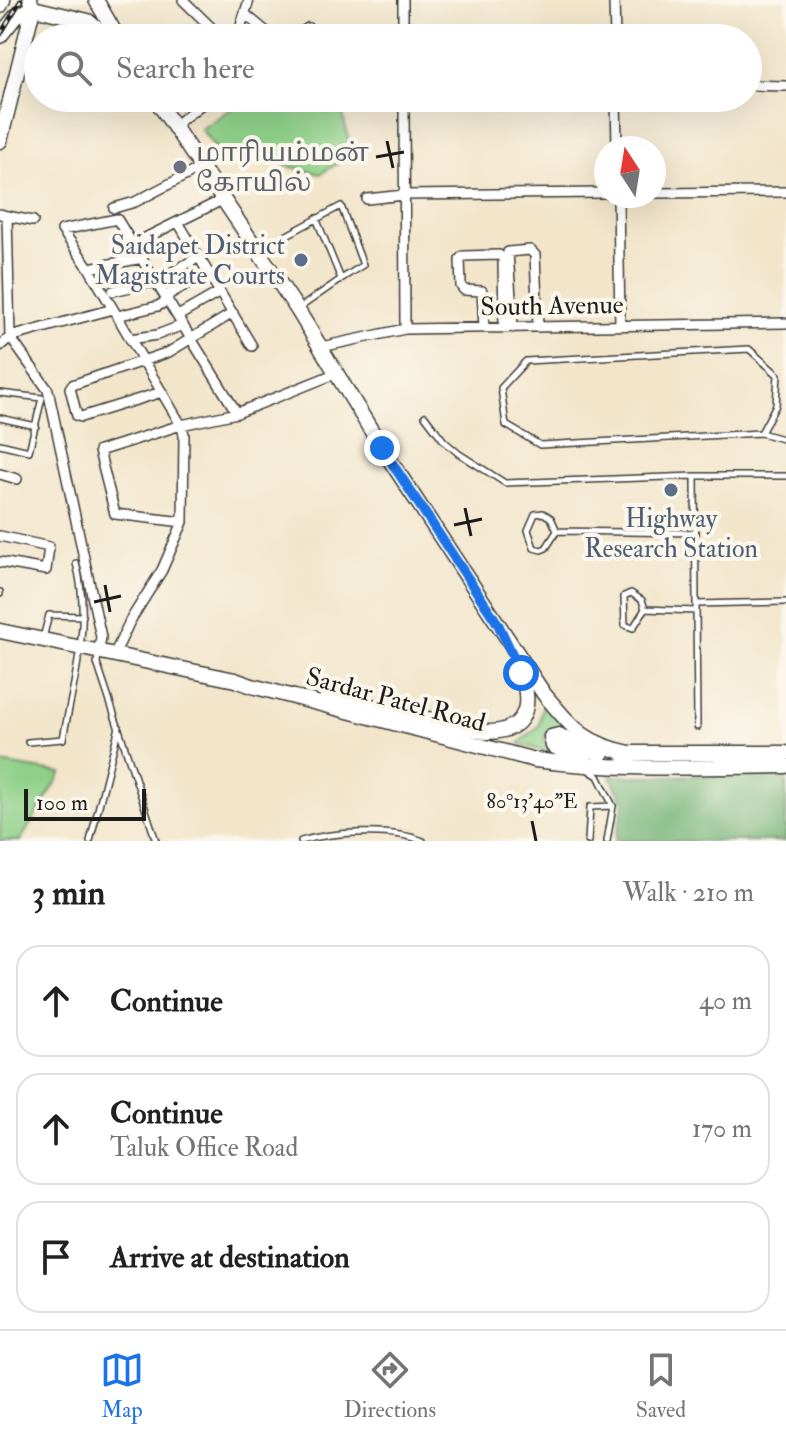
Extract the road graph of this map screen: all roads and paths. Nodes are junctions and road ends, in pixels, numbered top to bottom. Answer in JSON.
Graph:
{"nodes":[{"id":1,"x":3,"y":0,"type":"edge"},
{"id":2,"x":96,"y":0,"type":"edge"},
{"id":3,"x":183,"y":0,"type":"edge"},
{"id":4,"x":249,"y":0,"type":"edge"},
{"id":5,"x":403,"y":0,"type":"edge"},
{"id":6,"x":614,"y":0,"type":"edge"},
{"id":7,"x":31,"y":4,"type":"edge"},
{"id":8,"x":0,"y":6,"type":"edge"},
{"id":9,"x":245,"y":14,"type":"junction"},
{"id":10,"x":26,"y":24,"type":"edge"},
{"id":11,"x":92,"y":24,"type":"edge"},
{"id":12,"x":110,"y":24,"type":"edge"},
{"id":13,"x":208,"y":24,"type":"edge"},
{"id":14,"x":242,"y":24,"type":"edge"},
{"id":15,"x":257,"y":24,"type":"edge"},
{"id":16,"x":403,"y":24,"type":"edge"},
{"id":17,"x":615,"y":24,"type":"edge"},
{"id":18,"x":24,"y":35,"type":"edge"},
{"id":19,"x":0,"y":36,"type":"edge"},
{"id":20,"x":762,"y":85,"type":"edge"},
{"id":21,"x":786,"y":86,"type":"edge"},
{"id":22,"x":163,"y":112,"type":"edge"},
{"id":23,"x":192,"y":112,"type":"edge"},
{"id":24,"x":404,"y":112,"type":"edge"},
{"id":25,"x":616,"y":112,"type":"edge"},
{"id":26,"x":172,"y":127,"type":"junction"},
{"id":27,"x":617,"y":136,"type":"edge"},
{"id":28,"x":0,"y":141,"type":"edge"},
{"id":29,"x":200,"y":168,"type":"junction"},
{"id":30,"x":786,"y":192,"type":"edge"},
{"id":31,"x":594,"y":193,"type":"edge"},
{"id":32,"x":666,"y":193,"type":"edge"},
{"id":33,"x":404,"y":195,"type":"junction"},
{"id":34,"x":367,"y":199,"type":"dead end"},
{"id":35,"x":222,"y":200,"type":"junction"},
{"id":36,"x":114,"y":208,"type":"dead end"},
{"id":37,"x":618,"y":208,"type":"edge"},
{"id":38,"x":4,"y":215,"type":"edge"},
{"id":39,"x":316,"y":218,"type":"junction"},
{"id":40,"x":33,"y":221,"type":"dead end"},
{"id":41,"x":178,"y":222,"type":"junction"},
{"id":42,"x":133,"y":244,"type":"junction"},
{"id":43,"x":257,"y":251,"type":"junction"},
{"id":44,"x":199,"y":257,"type":"junction"},
{"id":45,"x":143,"y":258,"type":"junction"},
{"id":46,"x":89,"y":268,"type":"junction"},
{"id":47,"x":208,"y":272,"type":"junction"},
{"id":48,"x":341,"y":279,"type":"junction"},
{"id":49,"x":157,"y":281,"type":"junction"},
{"id":50,"x":113,"y":291,"type":"dead end"},
{"id":51,"x":220,"y":292,"type":"junction"},
{"id":52,"x":167,"y":298,"type":"junction"},
{"id":53,"x":297,"y":309,"type":"junction"},
{"id":54,"x":115,"y":312,"type":"junction"},
{"id":55,"x":233,"y":313,"type":"junction"},
{"id":56,"x":180,"y":320,"type":"junction"},
{"id":57,"x":484,"y":323,"type":"junction"},
{"id":58,"x":786,"y":323,"type":"edge"},
{"id":59,"x":507,"y":325,"type":"junction"},
{"id":60,"x":620,"y":326,"type":"junction"},
{"id":61,"x":538,"y":327,"type":"junction"},
{"id":62,"x":405,"y":329,"type":"junction"},
{"id":63,"x":0,"y":331,"type":"edge"},
{"id":64,"x":10,"y":337,"type":"junction"},
{"id":65,"x":191,"y":337,"type":"junction"},
{"id":66,"x":130,"y":339,"type":"junction"},
{"id":67,"x":0,"y":346,"type":"edge"},
{"id":68,"x":252,"y":346,"type":"dead end"},
{"id":69,"x":321,"y":347,"type":"junction"},
{"id":70,"x":144,"y":362,"type":"junction"},
{"id":71,"x":337,"y":373,"type":"junction"},
{"id":72,"x":162,"y":392,"type":"junction"},
{"id":73,"x":0,"y":393,"type":"edge"},
{"id":74,"x":237,"y":413,"type":"junction"},
{"id":75,"x":425,"y":416,"type":"dead end"},
{"id":76,"x":0,"y":418,"type":"edge"},
{"id":77,"x":181,"y":425,"type":"junction"},
{"id":78,"x":36,"y":426,"type":"junction"},
{"id":79,"x":761,"y":433,"type":"junction"},
{"id":80,"x":786,"y":440,"type":"edge"},
{"id":81,"x":0,"y":444,"type":"edge"},
{"id":82,"x":0,"y":474,"type":"edge"},
{"id":83,"x":695,"y":476,"type":"junction"},
{"id":84,"x":786,"y":476,"type":"edge"},
{"id":85,"x":17,"y":479,"type":"dead end"},
{"id":86,"x":183,"y":522,"type":"junction"},
{"id":87,"x":557,"y":531,"type":"junction"},
{"id":88,"x":696,"y":533,"type":"junction"},
{"id":89,"x":0,"y":536,"type":"edge"},
{"id":90,"x":0,"y":562,"type":"edge"},
{"id":91,"x":76,"y":563,"type":"dead end"},
{"id":92,"x":786,"y":602,"type":"edge"},
{"id":93,"x":696,"y":607,"type":"junction"},
{"id":94,"x":645,"y":609,"type":"junction"},
{"id":95,"x":83,"y":616,"type":"junction"},
{"id":96,"x":498,"y":624,"type":"junction"},
{"id":97,"x":0,"y":631,"type":"edge"},
{"id":98,"x":43,"y":639,"type":"junction"},
{"id":99,"x":81,"y":646,"type":"junction"},
{"id":100,"x":99,"y":650,"type":"junction"},
{"id":101,"x":115,"y":653,"type":"junction"},
{"id":102,"x":235,"y":680,"type":"junction"},
{"id":103,"x":119,"y":726,"type":"junction"},
{"id":104,"x":697,"y":727,"type":"dead end"},
{"id":105,"x":28,"y":742,"type":"dead end"},
{"id":106,"x":630,"y":753,"type":"junction"},
{"id":107,"x":786,"y":753,"type":"edge"},
{"id":108,"x":590,"y":766,"type":"junction"},
{"id":109,"x":786,"y":766,"type":"edge"},
{"id":110,"x":613,"y":806,"type":"junction"},
{"id":111,"x":90,"y":841,"type":"edge"},
{"id":112,"x":156,"y":841,"type":"edge"},
{"id":113,"x":301,"y":841,"type":"edge"},
{"id":114,"x":423,"y":841,"type":"edge"},
{"id":115,"x":588,"y":841,"type":"edge"},
{"id":116,"x":607,"y":841,"type":"edge"}],
"edges":[{"from":1,"to":8,"type":"main road"},
{"from":2,"to":12,"type":"main road"},
{"from":3,"to":13,"type":"street"},
{"from":4,"to":9,"type":"street"},
{"from":5,"to":16,"type":"street"},
{"from":6,"to":17,"type":"street"},
{"from":7,"to":10,"type":"main road"},
{"from":7,"to":11,"type":"main road"},
{"from":7,"to":19,"type":"main road"},
{"from":9,"to":14,"type":"street"},
{"from":9,"to":15,"type":"street"},
{"from":18,"to":28,"type":"main road"},
{"from":20,"to":21,"type":"street"},
{"from":22,"to":26,"type":"main road"},
{"from":23,"to":26,"type":"street"},
{"from":24,"to":33,"type":"street"},
{"from":25,"to":27,"type":"street"},
{"from":26,"to":29,"type":"main road"},
{"from":29,"to":35,"type":"main road"},
{"from":29,"to":36,"type":"street"},
{"from":30,"to":32,"type":"street"},
{"from":31,"to":33,"type":"street"},
{"from":33,"to":34,"type":"street"},
{"from":33,"to":62,"type":"street"},
{"from":35,"to":41,"type":"street"},
{"from":35,"to":43,"type":"main road"},
{"from":37,"to":60,"type":"street"},
{"from":38,"to":40,"type":"street"},
{"from":38,"to":64,"type":"street"},
{"from":39,"to":43,"type":"lane"},
{"from":39,"to":48,"type":"lane"},
{"from":39,"to":48,"type":"lane"},
{"from":41,"to":42,"type":"street"},
{"from":41,"to":44,"type":"street"},
{"from":42,"to":45,"type":"street"},
{"from":42,"to":46,"type":"street"},
{"from":43,"to":53,"type":"main road"},
{"from":44,"to":47,"type":"street"},
{"from":44,"to":49,"type":"street"},
{"from":45,"to":46,"type":"street"},
{"from":45,"to":49,"type":"street"},
{"from":46,"to":54,"type":"street"},
{"from":47,"to":51,"type":"street"},
{"from":47,"to":52,"type":"street"},
{"from":48,"to":53,"type":"lane"},
{"from":49,"to":50,"type":"street"},
{"from":49,"to":52,"type":"street"},
{"from":51,"to":55,"type":"street"},
{"from":51,"to":56,"type":"street"},
{"from":52,"to":54,"type":"street"},
{"from":52,"to":56,"type":"street"},
{"from":53,"to":69,"type":"main road"},
{"from":54,"to":64,"type":"street"},
{"from":54,"to":66,"type":"street"},
{"from":55,"to":65,"type":"street"},
{"from":55,"to":68,"type":"street"},
{"from":56,"to":65,"type":"street"},
{"from":56,"to":66,"type":"street"},
{"from":57,"to":59,"type":"street","name":"South Avenue"},
{"from":57,"to":59,"type":"street"},
{"from":57,"to":62,"type":"street","name":"South Avenue"},
{"from":58,"to":60,"type":"street","name":"South Avenue"},
{"from":59,"to":61,"type":"street","name":"South Avenue"},
{"from":59,"to":61,"type":"street"},
{"from":60,"to":61,"type":"street","name":"South Avenue"},
{"from":62,"to":69,"type":"street","name":"South Avenue"},
{"from":63,"to":64,"type":"street"},
{"from":64,"to":67,"type":"street"},
{"from":64,"to":100,"type":"street"},
{"from":65,"to":70,"type":"street"},
{"from":65,"to":74,"type":"street"},
{"from":66,"to":70,"type":"street"},
{"from":69,"to":71,"type":"main road"},
{"from":70,"to":72,"type":"street"},
{"from":70,"to":72,"type":"street"},
{"from":71,"to":74,"type":"street"},
{"from":71,"to":96,"type":"main road"},
{"from":72,"to":77,"type":"street"},
{"from":73,"to":78,"type":"lane"},
{"from":74,"to":77,"type":"street"},
{"from":75,"to":83,"type":"lane"},
{"from":76,"to":78,"type":"lane"},
{"from":77,"to":86,"type":"street"},
{"from":77,"to":86,"type":"street"},
{"from":78,"to":81,"type":"lane"},
{"from":79,"to":79,"type":"lane"},
{"from":79,"to":80,"type":"lane"},
{"from":82,"to":85,"type":"street"},
{"from":83,"to":84,"type":"lane"},
{"from":83,"to":88,"type":"lane"},
{"from":86,"to":101,"type":"street"},
{"from":87,"to":87,"type":"lane"},
{"from":87,"to":88,"type":"lane"},
{"from":88,"to":93,"type":"lane"},
{"from":89,"to":90,"type":"street"},
{"from":91,"to":95,"type":"lane"},
{"from":92,"to":93,"type":"lane"},
{"from":93,"to":94,"type":"lane"},
{"from":93,"to":104,"type":"lane"},
{"from":94,"to":94,"type":"lane"},
{"from":95,"to":98,"type":"lane"},
{"from":95,"to":99,"type":"lane"},
{"from":96,"to":102,"type":"main road"},
{"from":96,"to":106,"type":"main road"},
{"from":97,"to":98,"type":"main road","name":"Sardar Patel Road"},
{"from":98,"to":99,"type":"main road","name":"Sardar Patel Road"},
{"from":99,"to":100,"type":"main road","name":"Sardar Patel Road"},
{"from":99,"to":105,"type":"lane"},
{"from":100,"to":101,"type":"main road","name":"Sardar Patel Road"},
{"from":100,"to":103,"type":"lane"},
{"from":101,"to":102,"type":"main road","name":"Sardar Patel Road"},
{"from":102,"to":108,"type":"main road","name":"Sardar Patel Road"},
{"from":103,"to":111,"type":"lane"},
{"from":103,"to":112,"type":"lane"},
{"from":106,"to":107,"type":"main road"},
{"from":106,"to":108,"type":"main road"},
{"from":108,"to":109,"type":"main road","name":"Sardar Patel Road"},
{"from":108,"to":110,"type":"lane"},
{"from":110,"to":115,"type":"lane"},
{"from":110,"to":116,"type":"lane"},
{"from":113,"to":114,"type":"lane"}]}
